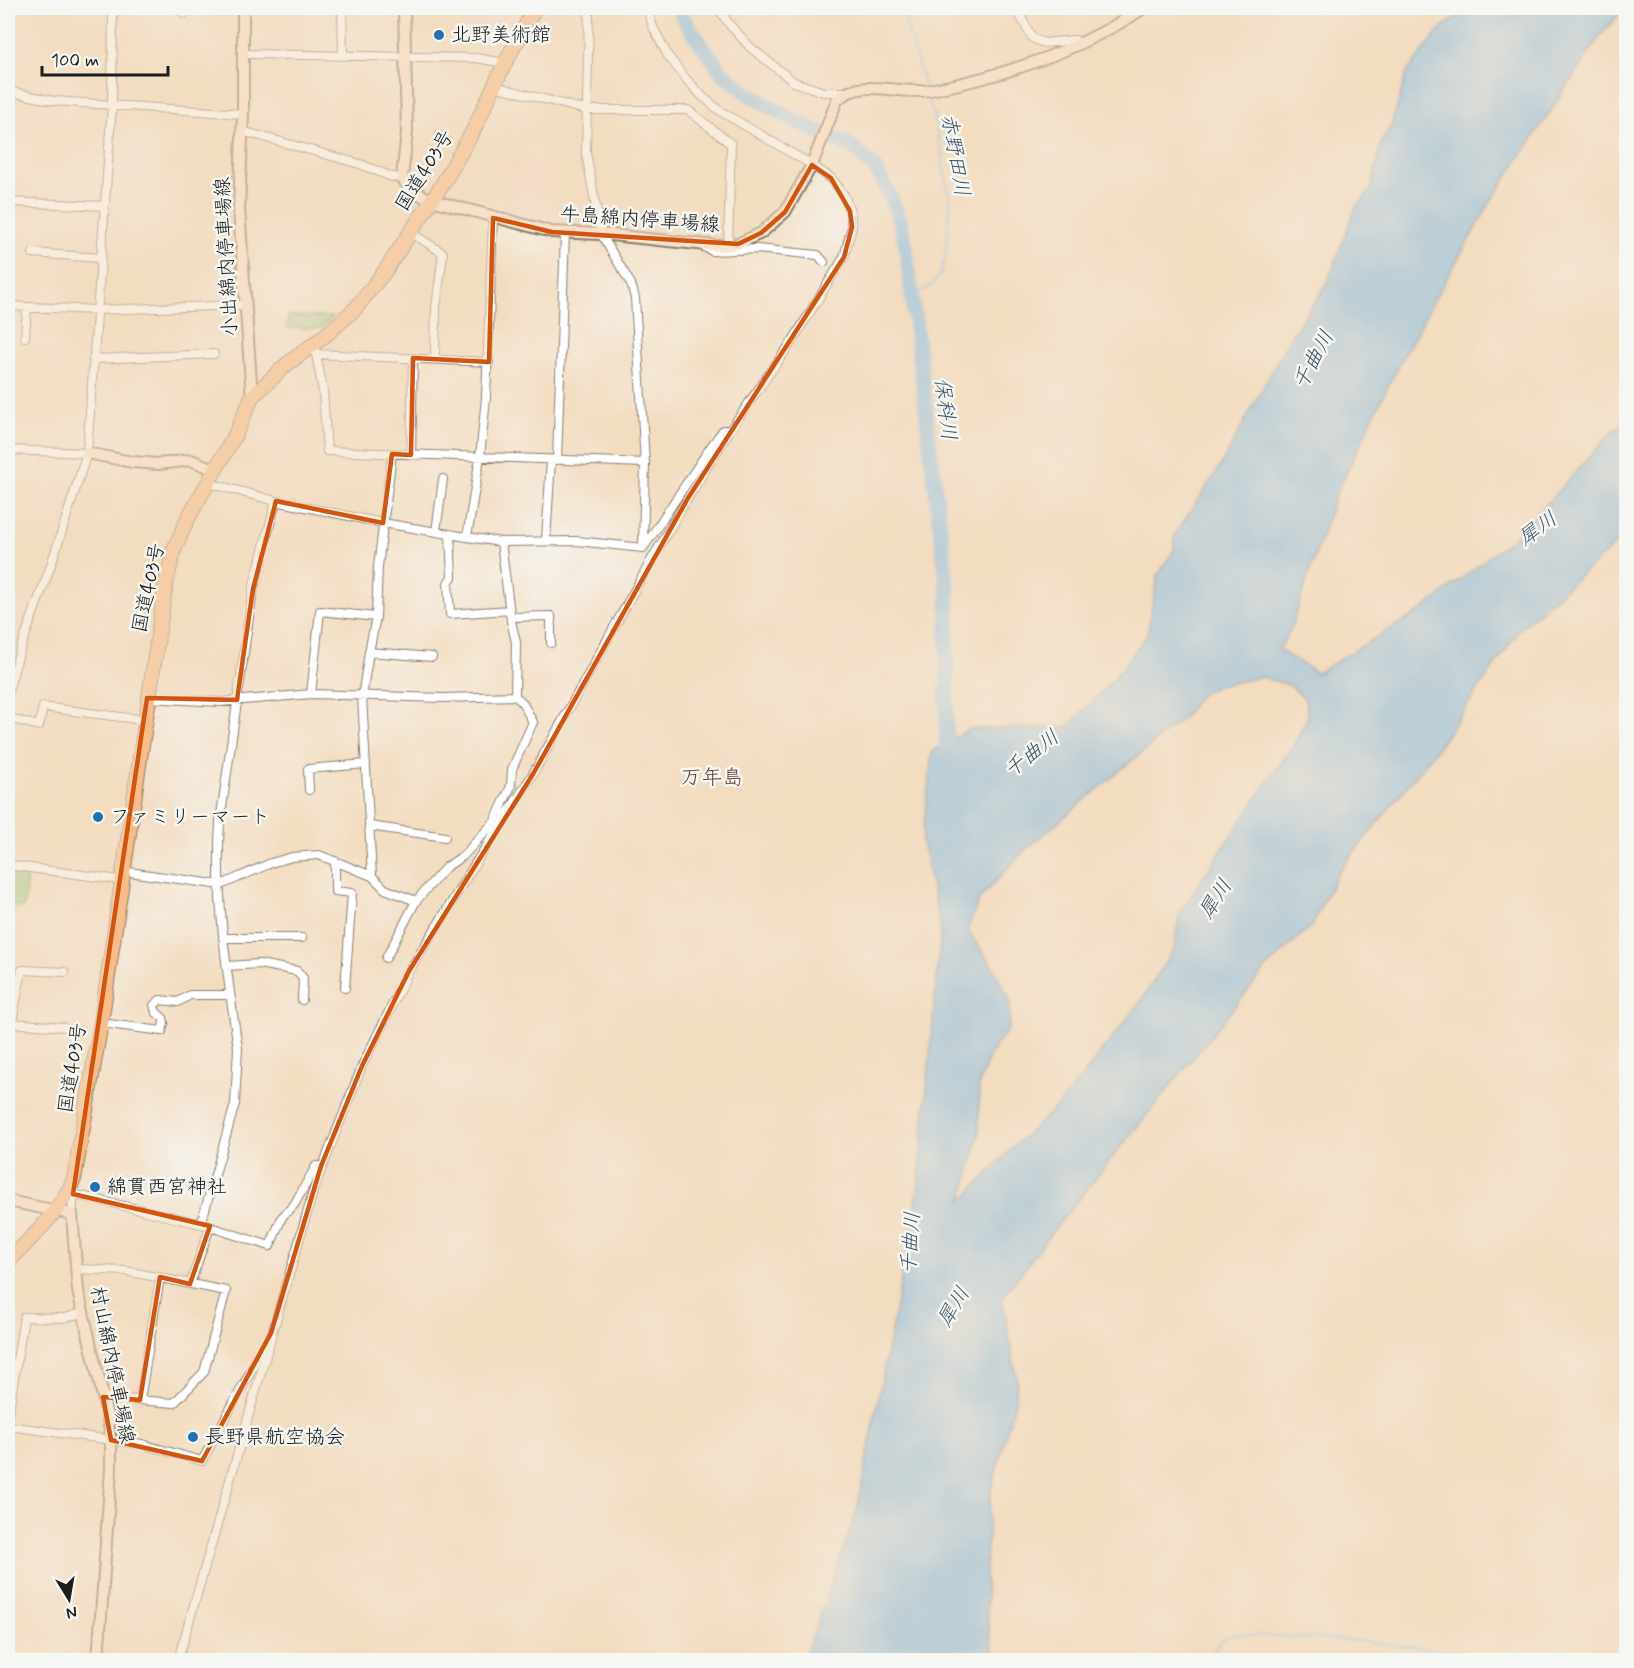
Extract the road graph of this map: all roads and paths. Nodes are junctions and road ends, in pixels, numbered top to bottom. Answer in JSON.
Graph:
{"nodes":[{"id":1,"x":113,"y":8,"type":"edge"},
{"id":2,"x":243,"y":8,"type":"edge"},
{"id":3,"x":342,"y":8,"type":"edge"},
{"id":4,"x":404,"y":8,"type":"edge"},
{"id":5,"x":535,"y":8,"type":"edge"},
{"id":6,"x":589,"y":8,"type":"edge"},
{"id":7,"x":647,"y":8,"type":"edge"},
{"id":8,"x":718,"y":8,"type":"edge"},
{"id":9,"x":1016,"y":8,"type":"edge"},
{"id":10,"x":1144,"y":8,"type":"edge"},
{"id":11,"x":1079,"y":44,"type":"junction"},
{"id":12,"x":243,"y":54,"type":"junction"},
{"id":13,"x":343,"y":56,"type":"junction"},
{"id":14,"x":405,"y":58,"type":"junction"},
{"id":15,"x":505,"y":63,"type":"junction"},
{"id":16,"x":494,"y":86,"type":"junction"},
{"id":17,"x":8,"y":91,"type":"edge"},
{"id":18,"x":841,"y":96,"type":"junction"},
{"id":19,"x":112,"y":106,"type":"junction"},
{"id":20,"x":586,"y":110,"type":"junction"},
{"id":21,"x":243,"y":114,"type":"junction"},
{"id":22,"x":242,"y":131,"type":"junction"},
{"id":23,"x":812,"y":165,"type":"junction"},
{"id":24,"x":402,"y":178,"type":"junction"},
{"id":25,"x":431,"y":200,"type":"junction"},
{"id":26,"x":9,"y":202,"type":"dead end"},
{"id":27,"x":104,"y":206,"type":"junction"},
{"id":28,"x":493,"y":218,"type":"junction"},
{"id":29,"x":410,"y":232,"type":"junction"},
{"id":30,"x":565,"y":233,"type":"junction"},
{"id":31,"x":601,"y":234,"type":"junction"},
{"id":32,"x":700,"y":244,"type":"junction"},
{"id":33,"x":728,"y":245,"type":"junction"},
{"id":34,"x":33,"y":253,"type":"dead end"},
{"id":35,"x":100,"y":258,"type":"junction"},
{"id":36,"x":824,"y":262,"type":"dead end"},
{"id":37,"x":246,"y":305,"type":"junction"},
{"id":38,"x":8,"y":306,"type":"edge"},
{"id":39,"x":27,"y":307,"type":"junction"},
{"id":40,"x":97,"y":310,"type":"junction"},
{"id":41,"x":25,"y":337,"type":"dead end"},
{"id":42,"x":315,"y":349,"type":"junction"},
{"id":43,"x":214,"y":354,"type":"dead end"},
{"id":44,"x":413,"y":358,"type":"junction"},
{"id":45,"x":435,"y":358,"type":"junction"},
{"id":46,"x":93,"y":359,"type":"junction"},
{"id":47,"x":489,"y":362,"type":"junction"},
{"id":48,"x":252,"y":396,"type":"junction"},
{"id":49,"x":730,"y":430,"type":"junction"},
{"id":50,"x":8,"y":450,"type":"edge"},
{"id":51,"x":87,"y":453,"type":"junction"},
{"id":52,"x":392,"y":454,"type":"junction"},
{"id":53,"x":411,"y":455,"type":"junction"},
{"id":54,"x":480,"y":457,"type":"junction"},
{"id":55,"x":554,"y":460,"type":"junction"},
{"id":56,"x":645,"y":464,"type":"junction"},
{"id":57,"x":216,"y":470,"type":"junction"},
{"id":58,"x":443,"y":479,"type":"dead end"},
{"id":59,"x":208,"y":483,"type":"junction"},
{"id":60,"x":276,"y":501,"type":"junction"},
{"id":61,"x":383,"y":523,"type":"junction"},
{"id":62,"x":436,"y":532,"type":"junction"},
{"id":63,"x":450,"y":534,"type":"junction"},
{"id":64,"x":467,"y":537,"type":"junction"},
{"id":65,"x":546,"y":540,"type":"junction"},
{"id":66,"x":501,"y":542,"type":"junction"},
{"id":67,"x":643,"y":548,"type":"junction"},
{"id":68,"x":510,"y":613,"type":"junction"},
{"id":69,"x":376,"y":616,"type":"junction"},
{"id":70,"x":550,"y":643,"type":"dead end"},
{"id":71,"x":369,"y":652,"type":"junction"},
{"id":72,"x":432,"y":657,"type":"dead end"},
{"id":73,"x":8,"y":692,"type":"edge"},
{"id":74,"x":311,"y":694,"type":"junction"},
{"id":75,"x":515,"y":696,"type":"junction"},
{"id":76,"x":362,"y":697,"type":"junction"},
{"id":77,"x":147,"y":698,"type":"junction"},
{"id":78,"x":237,"y":700,"type":"junction"},
{"id":79,"x":8,"y":718,"type":"edge"},
{"id":80,"x":144,"y":720,"type":"junction"},
{"id":81,"x":366,"y":764,"type":"junction"},
{"id":82,"x":309,"y":790,"type":"dead end"},
{"id":83,"x":498,"y":823,"type":"junction"},
{"id":84,"x":369,"y":826,"type":"junction"},
{"id":85,"x":445,"y":837,"type":"dead end"},
{"id":86,"x":335,"y":861,"type":"junction"},
{"id":87,"x":8,"y":866,"type":"edge"},
{"id":88,"x":121,"y":876,"type":"junction"},
{"id":89,"x":372,"y":876,"type":"junction"},
{"id":90,"x":221,"y":885,"type":"junction"},
{"id":91,"x":416,"y":902,"type":"junction"},
{"id":92,"x":223,"y":938,"type":"junction"},
{"id":93,"x":302,"y":938,"type":"dead end"},
{"id":94,"x":386,"y":958,"type":"dead end"},
{"id":95,"x":227,"y":966,"type":"junction"},
{"id":96,"x":66,"y":972,"type":"dead end"},
{"id":97,"x":345,"y":988,"type":"dead end"},
{"id":98,"x":230,"y":995,"type":"junction"},
{"id":99,"x":302,"y":1000,"type":"dead end"},
{"id":100,"x":11,"y":1023,"type":"junction"},
{"id":101,"x":101,"y":1023,"type":"junction"},
{"id":102,"x":64,"y":1027,"type":"dead end"},
{"id":103,"x":8,"y":1042,"type":"edge"},
{"id":104,"x":321,"y":1166,"type":"junction"},
{"id":105,"x":74,"y":1179,"type":"junction"},
{"id":106,"x":74,"y":1194,"type":"junction"},
{"id":107,"x":8,"y":1201,"type":"edge"},
{"id":108,"x":56,"y":1210,"type":"junction"},
{"id":109,"x":72,"y":1214,"type":"junction"},
{"id":110,"x":201,"y":1224,"type":"junction"},
{"id":111,"x":210,"y":1227,"type":"junction"},
{"id":112,"x":8,"y":1262,"type":"edge"},
{"id":113,"x":76,"y":1269,"type":"junction"},
{"id":114,"x":159,"y":1277,"type":"junction"},
{"id":115,"x":190,"y":1284,"type":"junction"},
{"id":116,"x":82,"y":1313,"type":"junction"},
{"id":117,"x":271,"y":1333,"type":"junction"},
{"id":118,"x":103,"y":1397,"type":"junction"},
{"id":119,"x":140,"y":1400,"type":"junction"},
{"id":120,"x":8,"y":1416,"type":"edge"},
{"id":121,"x":8,"y":1426,"type":"edge"},
{"id":122,"x":111,"y":1440,"type":"junction"},
{"id":123,"x":1626,"y":1653,"type":"edge"},
{"id":124,"x":98,"y":1660,"type":"edge"},
{"id":125,"x":178,"y":1660,"type":"edge"},
{"id":126,"x":1623,"y":1660,"type":"edge"}],
"edges":[{"from":1,"to":19,"type":"street"},
{"from":2,"to":12,"type":"main road","name":"小出綿内停車場線"},
{"from":3,"to":13,"type":"street"},
{"from":4,"to":14,"type":"main road"},
{"from":5,"to":15,"type":"highway","name":"国道403号"},
{"from":6,"to":20,"type":"street"},
{"from":7,"to":23,"type":"street"},
{"from":8,"to":18,"type":"street"},
{"from":9,"to":11,"type":"street"},
{"from":10,"to":11,"type":"main road"},
{"from":11,"to":18,"type":"main road"},
{"from":12,"to":13,"type":"street"},
{"from":12,"to":21,"type":"main road","name":"小出綿内停車場線"},
{"from":13,"to":14,"type":"street"},
{"from":14,"to":15,"type":"street"},
{"from":14,"to":24,"type":"main road"},
{"from":15,"to":16,"type":"highway","name":"国道403号"},
{"from":16,"to":20,"type":"street"},
{"from":16,"to":25,"type":"highway","name":"国道403号"},
{"from":17,"to":19,"type":"street"},
{"from":18,"to":23,"type":"main road","name":"牛島綿内停車場線"},
{"from":19,"to":21,"type":"street"},
{"from":19,"to":27,"type":"street"},
{"from":20,"to":31,"type":"street"},
{"from":20,"to":33,"type":"street"},
{"from":21,"to":22,"type":"main road","name":"小出綿内停車場線"},
{"from":22,"to":24,"type":"street"},
{"from":22,"to":37,"type":"main road","name":"小出綿内停車場線"},
{"from":23,"to":33,"type":"main road","name":"牛島綿内停車場線"},
{"from":23,"to":49,"type":"street"},
{"from":24,"to":25,"type":"main road","name":"牛島綿内停車場線"},
{"from":25,"to":28,"type":"main road","name":"牛島綿内停車場線"},
{"from":25,"to":29,"type":"highway","name":"国道403号"},
{"from":26,"to":27,"type":"street"},
{"from":27,"to":35,"type":"street"},
{"from":28,"to":30,"type":"main road","name":"牛島綿内停車場線"},
{"from":28,"to":47,"type":"street"},
{"from":29,"to":42,"type":"highway","name":"国道403号"},
{"from":29,"to":45,"type":"street"},
{"from":30,"to":31,"type":"main road","name":"牛島綿内停車場線"},
{"from":30,"to":55,"type":"street"},
{"from":31,"to":32,"type":"main road","name":"牛島綿内停車場線"},
{"from":31,"to":56,"type":"street"},
{"from":32,"to":33,"type":"main road","name":"牛島綿内停車場線"},
{"from":32,"to":36,"type":"street"},
{"from":34,"to":35,"type":"street"},
{"from":35,"to":40,"type":"street"},
{"from":37,"to":40,"type":"street"},
{"from":37,"to":48,"type":"main road","name":"小出綿内停車場線"},
{"from":38,"to":39,"type":"street"},
{"from":39,"to":40,"type":"street"},
{"from":39,"to":41,"type":"street"},
{"from":40,"to":46,"type":"street"},
{"from":42,"to":44,"type":"street"},
{"from":42,"to":48,"type":"highway","name":"国道403号"},
{"from":42,"to":52,"type":"street"},
{"from":43,"to":46,"type":"street"},
{"from":44,"to":45,"type":"street"},
{"from":44,"to":53,"type":"street"},
{"from":45,"to":47,"type":"street"},
{"from":46,"to":51,"type":"street"},
{"from":47,"to":54,"type":"street"},
{"from":48,"to":57,"type":"highway","name":"国道403号"},
{"from":49,"to":67,"type":"street"},
{"from":49,"to":83,"type":"street"},
{"from":50,"to":51,"type":"street"},
{"from":51,"to":57,"type":"main road"},
{"from":51,"to":73,"type":"street"},
{"from":52,"to":53,"type":"street"},
{"from":52,"to":61,"type":"street"},
{"from":53,"to":54,"type":"street"},
{"from":54,"to":55,"type":"street"},
{"from":54,"to":64,"type":"street"},
{"from":55,"to":56,"type":"street"},
{"from":55,"to":65,"type":"street"},
{"from":56,"to":67,"type":"street"},
{"from":57,"to":59,"type":"highway","name":"国道403号"},
{"from":58,"to":62,"type":"street"},
{"from":59,"to":60,"type":"street"},
{"from":59,"to":77,"type":"highway","name":"国道403号"},
{"from":60,"to":61,"type":"street"},
{"from":60,"to":78,"type":"street"},
{"from":61,"to":62,"type":"street"},
{"from":61,"to":69,"type":"street"},
{"from":62,"to":63,"type":"street"},
{"from":63,"to":64,"type":"street"},
{"from":63,"to":68,"type":"street"},
{"from":64,"to":66,"type":"street"},
{"from":65,"to":66,"type":"street"},
{"from":65,"to":67,"type":"street"},
{"from":66,"to":68,"type":"street"},
{"from":68,"to":70,"type":"street"},
{"from":68,"to":75,"type":"street"},
{"from":69,"to":71,"type":"street"},
{"from":69,"to":74,"type":"street"},
{"from":71,"to":72,"type":"street"},
{"from":71,"to":76,"type":"street"},
{"from":74,"to":76,"type":"street"},
{"from":74,"to":78,"type":"street"},
{"from":75,"to":76,"type":"street"},
{"from":75,"to":83,"type":"street"},
{"from":76,"to":81,"type":"street"},
{"from":77,"to":78,"type":"street"},
{"from":77,"to":80,"type":"highway","name":"国道403号"},
{"from":78,"to":90,"type":"street"},
{"from":79,"to":80,"type":"street"},
{"from":80,"to":88,"type":"highway","name":"国道403号"},
{"from":81,"to":82,"type":"street"},
{"from":81,"to":84,"type":"street"},
{"from":83,"to":91,"type":"street"},
{"from":83,"to":104,"type":"street"},
{"from":84,"to":85,"type":"street"},
{"from":84,"to":89,"type":"street"},
{"from":86,"to":89,"type":"street"},
{"from":86,"to":90,"type":"street"},
{"from":86,"to":97,"type":"street"},
{"from":87,"to":88,"type":"street"},
{"from":88,"to":90,"type":"street"},
{"from":88,"to":101,"type":"highway","name":"国道403号"},
{"from":89,"to":91,"type":"street"},
{"from":90,"to":92,"type":"street"},
{"from":91,"to":94,"type":"street"},
{"from":92,"to":93,"type":"street"},
{"from":92,"to":95,"type":"street"},
{"from":95,"to":98,"type":"street"},
{"from":95,"to":99,"type":"street"},
{"from":96,"to":100,"type":"street"},
{"from":98,"to":101,"type":"street"},
{"from":98,"to":110,"type":"street"},
{"from":100,"to":102,"type":"street"},
{"from":100,"to":103,"type":"street"},
{"from":101,"to":105,"type":"highway","name":"国道403号"},
{"from":104,"to":111,"type":"street"},
{"from":104,"to":117,"type":"street"},
{"from":105,"to":106,"type":"street"},
{"from":105,"to":108,"type":"highway","name":"国道403号"},
{"from":106,"to":109,"type":"street"},
{"from":106,"to":110,"type":"street"},
{"from":107,"to":108,"type":"main road"},
{"from":108,"to":109,"type":"main road"},
{"from":108,"to":112,"type":"highway","name":"国道403号"},
{"from":109,"to":113,"type":"main road","name":"村山綿内停車場線"},
{"from":110,"to":111,"type":"street"},
{"from":111,"to":115,"type":"street"},
{"from":113,"to":114,"type":"street"},
{"from":113,"to":116,"type":"main road","name":"村山綿内停車場線"},
{"from":114,"to":115,"type":"street"},
{"from":114,"to":119,"type":"street"},
{"from":115,"to":119,"type":"street"},
{"from":116,"to":118,"type":"main road","name":"村山綿内停車場線"},
{"from":116,"to":120,"type":"street"},
{"from":117,"to":122,"type":"street"},
{"from":117,"to":125,"type":"street"},
{"from":118,"to":119,"type":"street"},
{"from":118,"to":122,"type":"main road","name":"村山綿内停車場線"},
{"from":121,"to":122,"type":"street"},
{"from":122,"to":124,"type":"main road","name":"村山綿内停車場線"},
{"from":123,"to":126,"type":"main road"}]}
